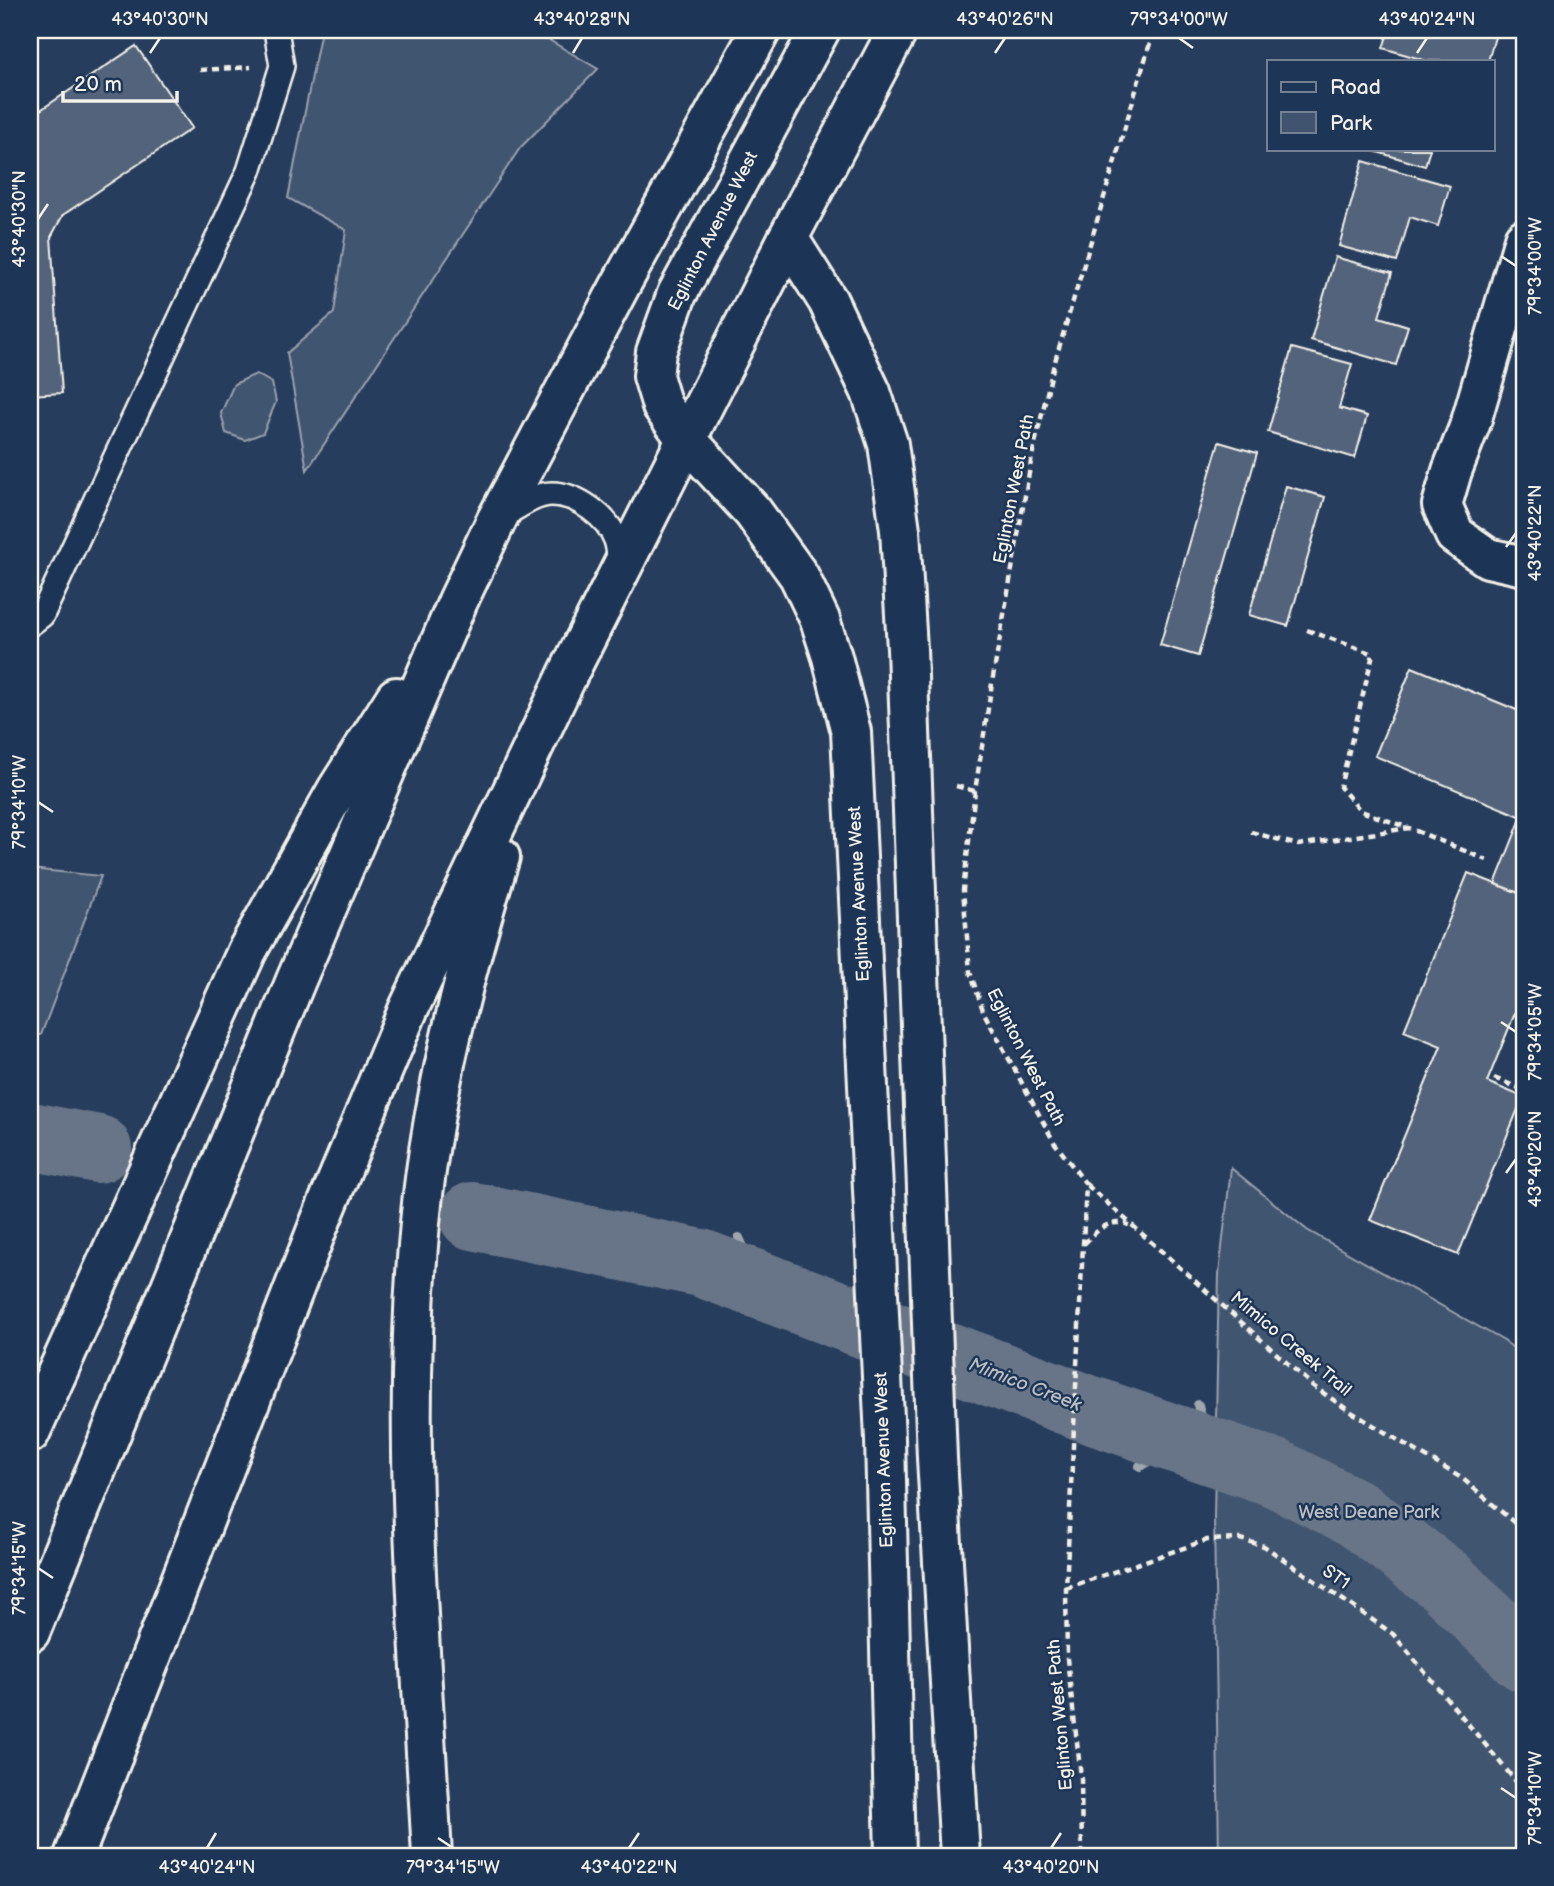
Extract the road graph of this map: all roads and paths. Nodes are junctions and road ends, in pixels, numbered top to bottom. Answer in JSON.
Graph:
{"nodes":[{"id":1,"x":276,"y":30,"type":"edge"},
{"id":2,"x":761,"y":30,"type":"edge"},
{"id":3,"x":820,"y":30,"type":"edge"},
{"id":4,"x":898,"y":30,"type":"edge"},
{"id":5,"x":1154,"y":30,"type":"edge"},
{"id":6,"x":282,"y":66,"type":"junction"},
{"id":7,"x":200,"y":70,"type":"dead end"},
{"id":8,"x":788,"y":238,"type":"junction"},
{"id":9,"x":1524,"y":239,"type":"edge"},
{"id":10,"x":687,"y":440,"type":"junction"},
{"id":11,"x":497,"y":519,"type":"junction"},
{"id":12,"x":1524,"y":566,"type":"edge"},
{"id":13,"x":620,"y":570,"type":"junction"},
{"id":14,"x":458,"y":601,"type":"junction"},
{"id":15,"x":30,"y":624,"type":"edge"},
{"id":16,"x":1307,"y":630,"type":"dead end"},
{"id":17,"x":536,"y":740,"type":"junction"},
{"id":18,"x":956,"y":786,"type":"dead end"},
{"id":19,"x":975,"y":791,"type":"junction"},
{"id":20,"x":1409,"y":828,"type":"junction"},
{"id":21,"x":1251,"y":832,"type":"dead end"},
{"id":22,"x":1487,"y":860,"type":"dead end"},
{"id":23,"x":970,"y":972,"type":"junction"},
{"id":24,"x":962,"y":973,"type":"dead end"},
{"id":25,"x":1494,"y":1078,"type":"dead end"},
{"id":26,"x":1524,"y":1090,"type":"edge"},
{"id":27,"x":1086,"y":1184,"type":"junction"},
{"id":28,"x":1133,"y":1227,"type":"junction"},
{"id":29,"x":1084,"y":1245,"type":"junction"},
{"id":30,"x":30,"y":1433,"type":"edge"},
{"id":31,"x":1524,"y":1531,"type":"edge"},
{"id":32,"x":1066,"y":1588,"type":"junction"},
{"id":33,"x":30,"y":1632,"type":"edge"},
{"id":34,"x":1524,"y":1791,"type":"edge"},
{"id":35,"x":74,"y":1856,"type":"edge"},
{"id":36,"x":432,"y":1856,"type":"edge"},
{"id":37,"x":895,"y":1856,"type":"edge"},
{"id":38,"x":960,"y":1856,"type":"edge"},
{"id":39,"x":1082,"y":1856,"type":"edge"}],
"edges":[{"from":1,"to":6,"type":"lane"},
{"from":2,"to":11,"type":"main road"},
{"from":3,"to":10,"type":"main road","name":"Eglinton Avenue West"},
{"from":4,"to":8,"type":"main road"},
{"from":5,"to":19,"type":"path","name":"Eglinton West Path"},
{"from":6,"to":7,"type":"path"},
{"from":6,"to":15,"type":"lane"},
{"from":8,"to":10,"type":"main road"},
{"from":8,"to":38,"type":"main road"},
{"from":9,"to":12,"type":"main road"},
{"from":10,"to":13,"type":"main road"},
{"from":10,"to":37,"type":"main road","name":"Eglinton Avenue West"},
{"from":11,"to":13,"type":"lane"},
{"from":11,"to":14,"type":"main road"},
{"from":13,"to":17,"type":"main road"},
{"from":14,"to":30,"type":"main road"},
{"from":14,"to":33,"type":"main road"},
{"from":16,"to":20,"type":"path"},
{"from":17,"to":35,"type":"main road"},
{"from":17,"to":36,"type":"main road"},
{"from":18,"to":19,"type":"path"},
{"from":19,"to":23,"type":"path","name":"Eglinton West Path"},
{"from":20,"to":21,"type":"path"},
{"from":20,"to":22,"type":"path"},
{"from":23,"to":24,"type":"path"},
{"from":23,"to":27,"type":"path","name":"Eglinton West Path"},
{"from":25,"to":26,"type":"path"},
{"from":27,"to":28,"type":"path","name":"Mimico Creek Trail"},
{"from":27,"to":29,"type":"path","name":"Eglinton West Path"},
{"from":28,"to":29,"type":"path"},
{"from":28,"to":31,"type":"path","name":"Mimico Creek Trail"},
{"from":29,"to":32,"type":"path","name":"Eglinton West Path"},
{"from":32,"to":34,"type":"path","name":"ST1"},
{"from":32,"to":39,"type":"path","name":"Eglinton West Path"}]}
